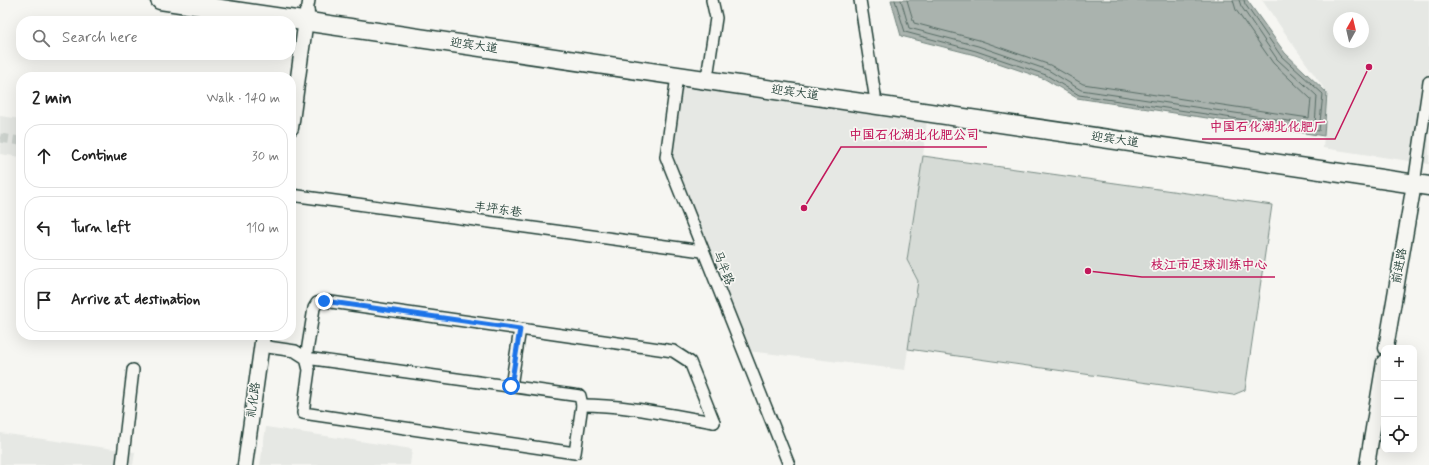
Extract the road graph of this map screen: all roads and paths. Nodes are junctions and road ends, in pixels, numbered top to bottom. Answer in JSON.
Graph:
{"nodes":[{"id":1,"x":160,"y":0,"type":"edge"},
{"id":2,"x":228,"y":0,"type":"edge"},
{"id":3,"x":712,"y":0,"type":"edge"},
{"id":4,"x":860,"y":0,"type":"edge"},
{"id":5,"x":307,"y":11,"type":"edge"},
{"id":6,"x":708,"y":71,"type":"junction"},
{"id":7,"x":677,"y":76,"type":"junction"},
{"id":8,"x":1429,"y":82,"type":"edge"},
{"id":9,"x":296,"y":91,"type":"edge"},
{"id":10,"x":875,"y":95,"type":"junction"},
{"id":11,"x":1422,"y":181,"type":"edge"},
{"id":12,"x":296,"y":196,"type":"edge"},
{"id":13,"x":702,"y":250,"type":"junction"},
{"id":14,"x":520,"y":329,"type":"junction"},
{"id":15,"x":262,"y":341,"type":"edge"},
{"id":16,"x":1387,"y":345,"type":"edge"},
{"id":17,"x":306,"y":358,"type":"junction"},
{"id":18,"x":133,"y":370,"type":"dead end"},
{"id":19,"x":1381,"y":380,"type":"edge"},
{"id":20,"x":511,"y":386,"type":"junction"},
{"id":21,"x":582,"y":405,"type":"junction"},
{"id":22,"x":122,"y":465,"type":"edge"},
{"id":23,"x":245,"y":465,"type":"edge"},
{"id":24,"x":789,"y":465,"type":"edge"},
{"id":25,"x":1367,"y":465,"type":"edge"}],
"edges":[{"from":1,"to":5,"type":"main road","name":"迎宾大道"},
{"from":2,"to":5,"type":"main road","name":"迎宾大道"},
{"from":3,"to":6,"type":"street"},
{"from":4,"to":10,"type":"street"},
{"from":5,"to":6,"type":"main road","name":"迎宾大道"},
{"from":5,"to":7,"type":"main road","name":"迎宾大道"},
{"from":5,"to":9,"type":"street"},
{"from":6,"to":10,"type":"main road","name":"迎宾大道"},
{"from":7,"to":11,"type":"main road","name":"迎宾大道"},
{"from":7,"to":13,"type":"street","name":"马半路"},
{"from":8,"to":11,"type":"street"},
{"from":10,"to":11,"type":"main road","name":"迎宾大道"},
{"from":11,"to":16,"type":"street","name":"前进路"},
{"from":12,"to":13,"type":"street","name":"丰坪东巷"},
{"from":13,"to":24,"type":"street","name":"马半路"},
{"from":14,"to":17,"type":"street"},
{"from":14,"to":20,"type":"street"},
{"from":14,"to":21,"type":"street"},
{"from":15,"to":17,"type":"street"},
{"from":15,"to":23,"type":"street","name":"礼化路"},
{"from":17,"to":20,"type":"street"},
{"from":17,"to":21,"type":"street"},
{"from":18,"to":22,"type":"street"},
{"from":19,"to":25,"type":"street"},
{"from":20,"to":21,"type":"street"}]}
